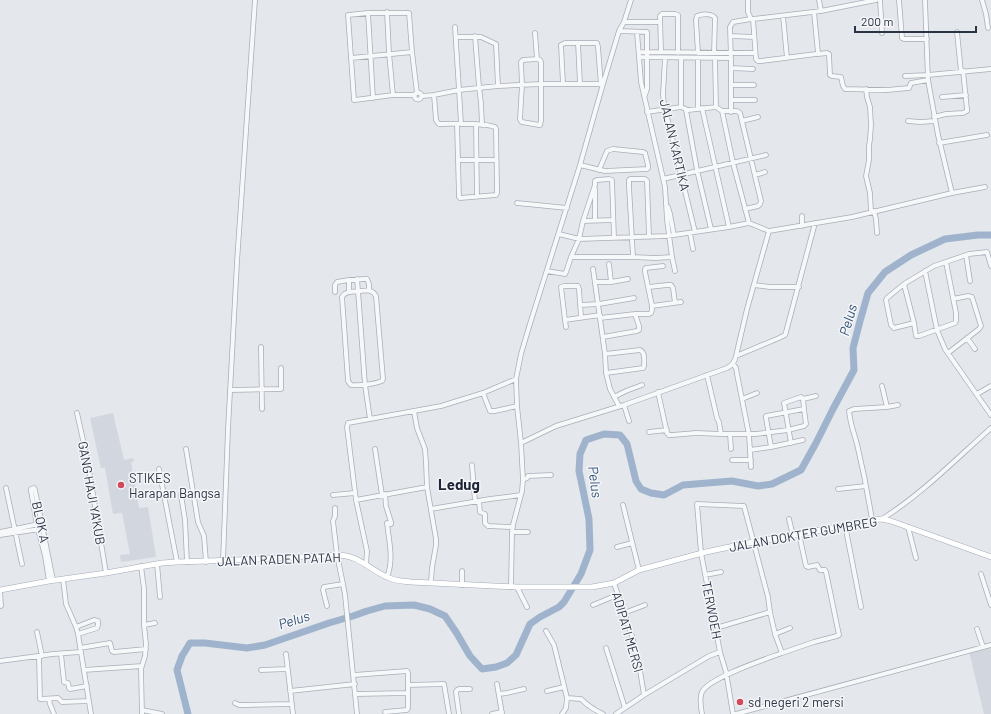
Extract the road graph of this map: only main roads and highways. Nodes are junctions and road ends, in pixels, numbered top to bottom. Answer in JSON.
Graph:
{"nodes":[{"id":1,"x":991,"y":557,"type":"edge"},
{"id":2,"x":592,"y":587,"type":"joint"},
{"id":3,"x":0,"y":590,"type":"edge"}],
"edges":[{"from":1,"to":2,"type":"main road","name":"JALAN DOKTER GUMBREG"},
{"from":2,"to":3,"type":"main road","name":"JALAN RADEN PATAH"}]}
